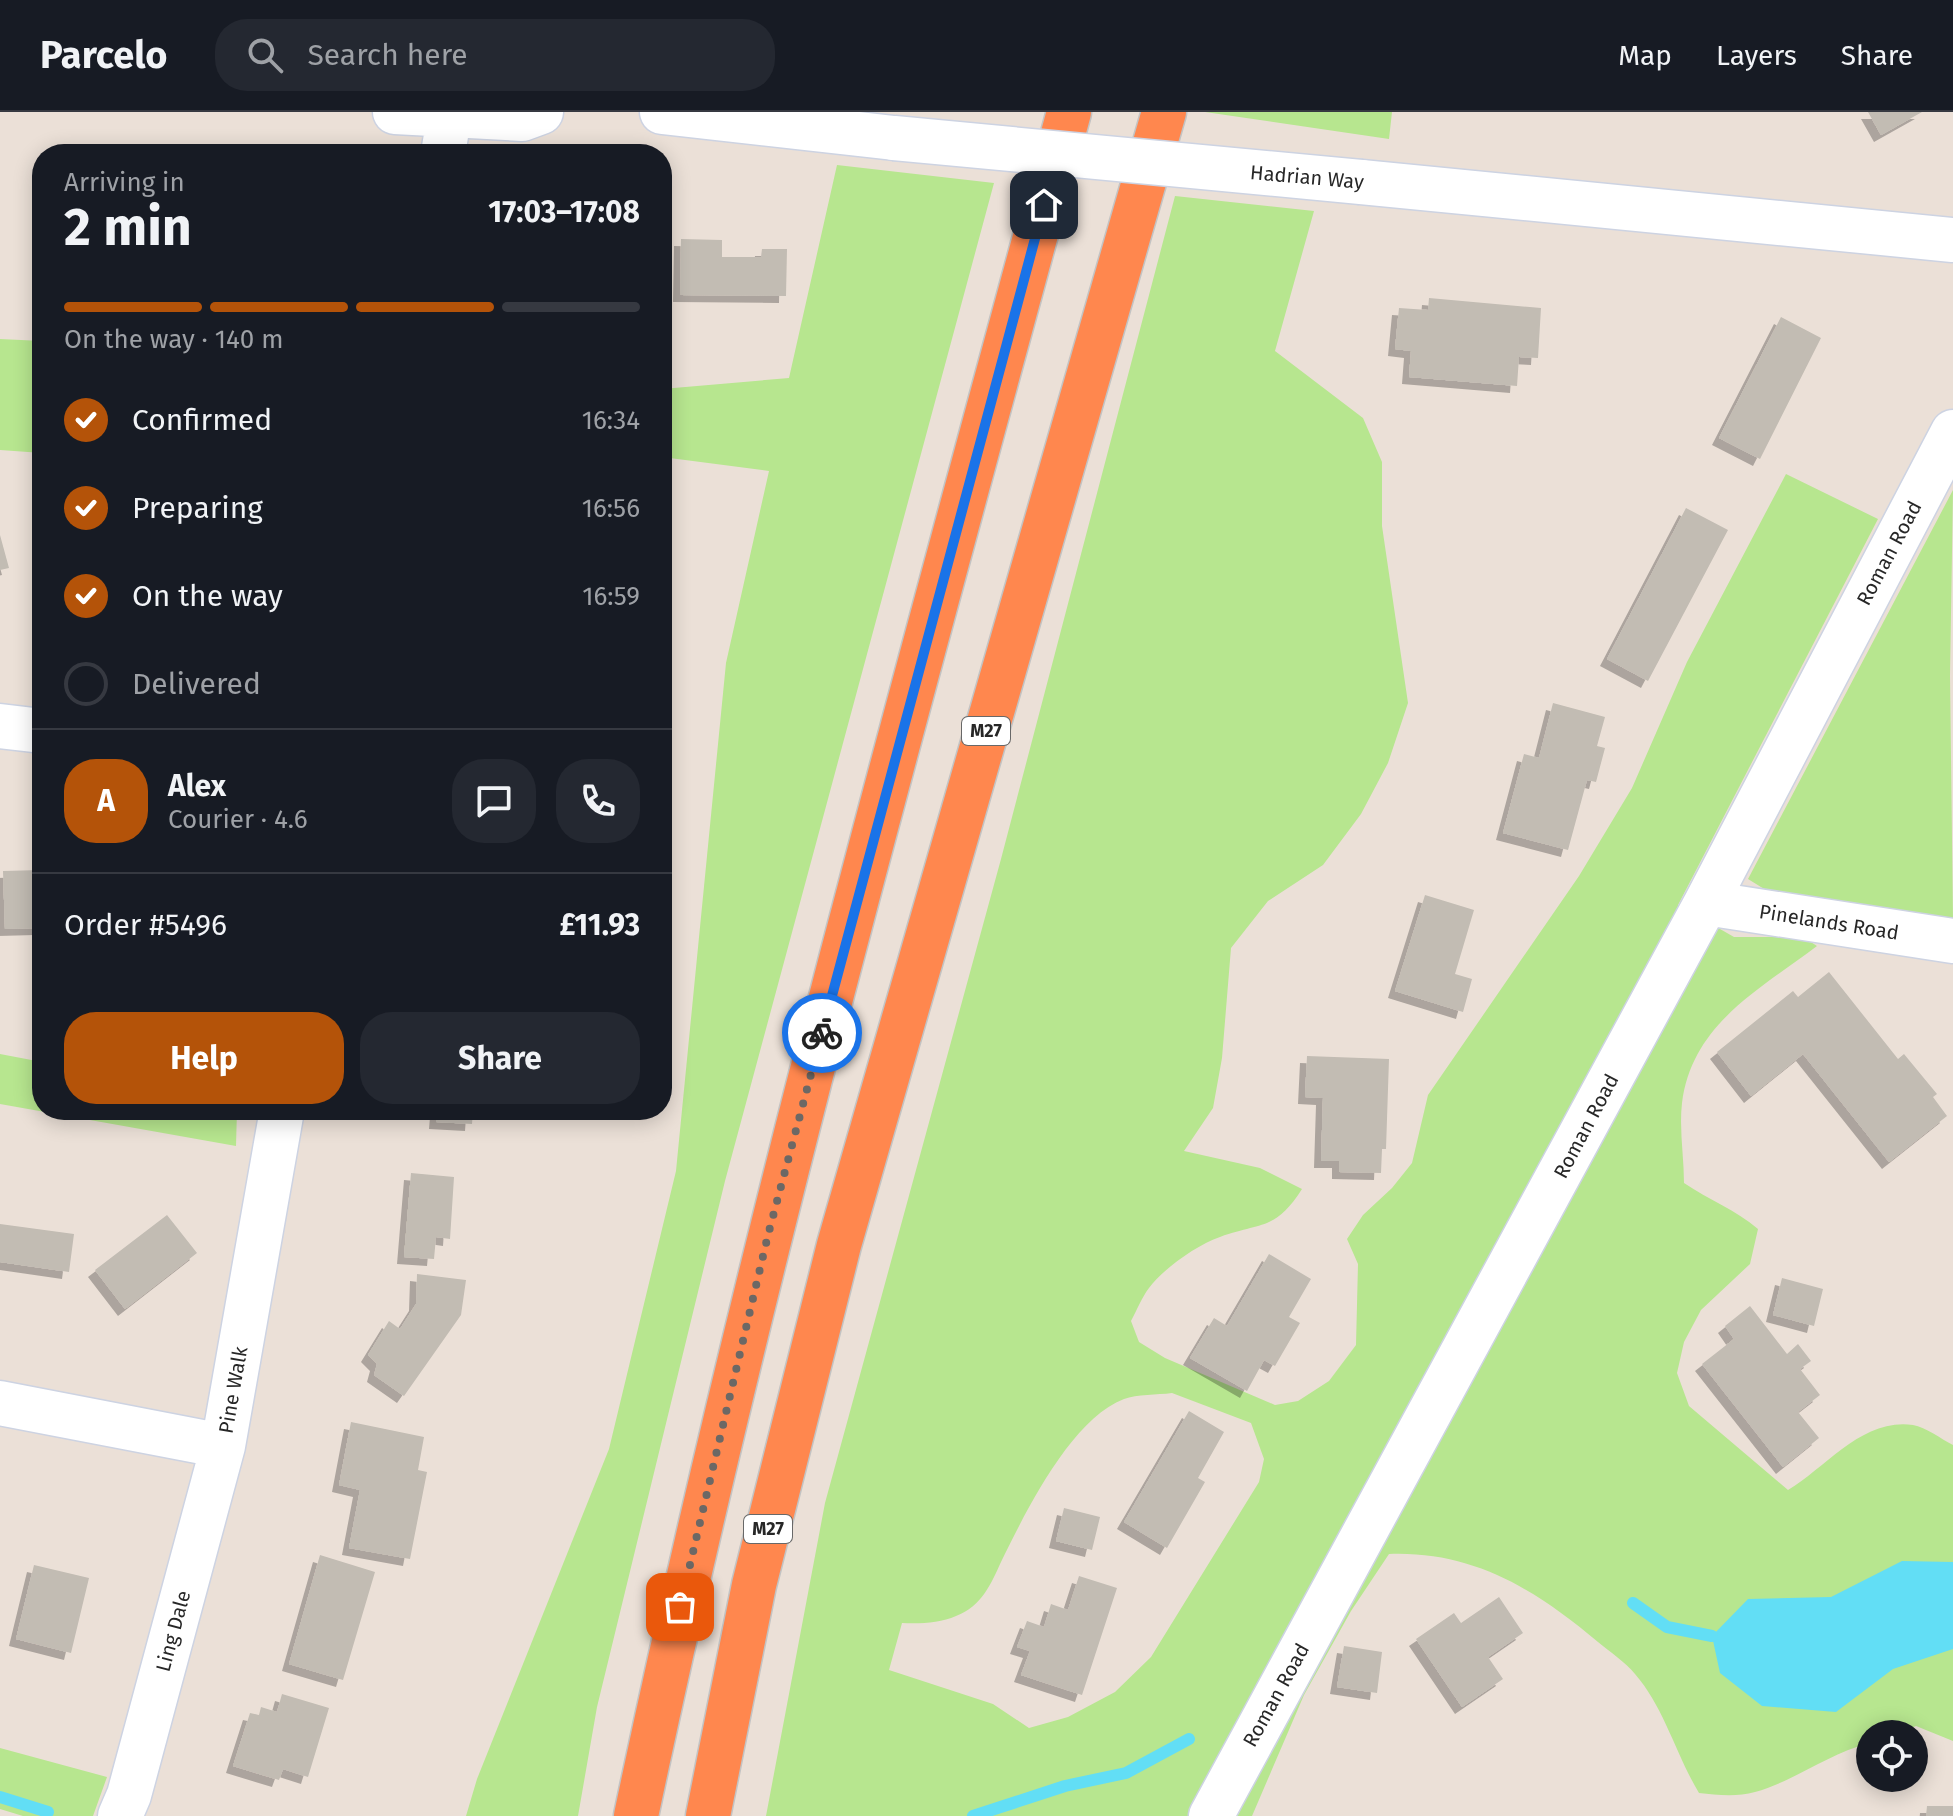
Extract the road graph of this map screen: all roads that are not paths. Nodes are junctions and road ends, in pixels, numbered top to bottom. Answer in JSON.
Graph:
{"nodes":[{"id":1,"x":395,"y":112,"type":"edge"},
{"id":2,"x":541,"y":112,"type":"edge"},
{"id":3,"x":662,"y":112,"type":"edge"},
{"id":4,"x":1069,"y":112,"type":"edge"},
{"id":5,"x":1164,"y":112,"type":"edge"},
{"id":6,"x":446,"y":136,"type":"edge"},
{"id":7,"x":1953,"y":240,"type":"edge"},
{"id":8,"x":1953,"y":432,"type":"edge"},
{"id":9,"x":0,"y":726,"type":"edge"},
{"id":10,"x":32,"y":730,"type":"edge"},
{"id":11,"x":1706,"y":903,"type":"junction"},
{"id":12,"x":1953,"y":941,"type":"edge"},
{"id":13,"x":280,"y":1120,"type":"edge"},
{"id":14,"x":0,"y":1403,"type":"edge"},
{"id":15,"x":223,"y":1446,"type":"junction"},
{"id":16,"x":120,"y":1816,"type":"edge"},
{"id":17,"x":636,"y":1816,"type":"edge"},
{"id":18,"x":708,"y":1816,"type":"edge"},
{"id":19,"x":1211,"y":1816,"type":"edge"}],
"edges":[{"from":1,"to":6,"type":"street"},
{"from":2,"to":6,"type":"street"},
{"from":3,"to":7,"type":"street","name":"Hadrian Way","bridge":true},
{"from":4,"to":17,"type":"highway"},
{"from":5,"to":18,"type":"highway","number":"M27"},
{"from":8,"to":11,"type":"street","name":"Roman Road"},
{"from":9,"to":10,"type":"street"},
{"from":11,"to":12,"type":"street","name":"Pinelands Road"},
{"from":11,"to":19,"type":"street","name":"Roman Road"},
{"from":13,"to":15,"type":"street","name":"Pine Walk"},
{"from":14,"to":15,"type":"street","name":"Pine Walk"},
{"from":15,"to":16,"type":"street","name":"Ling Dale"}]}
